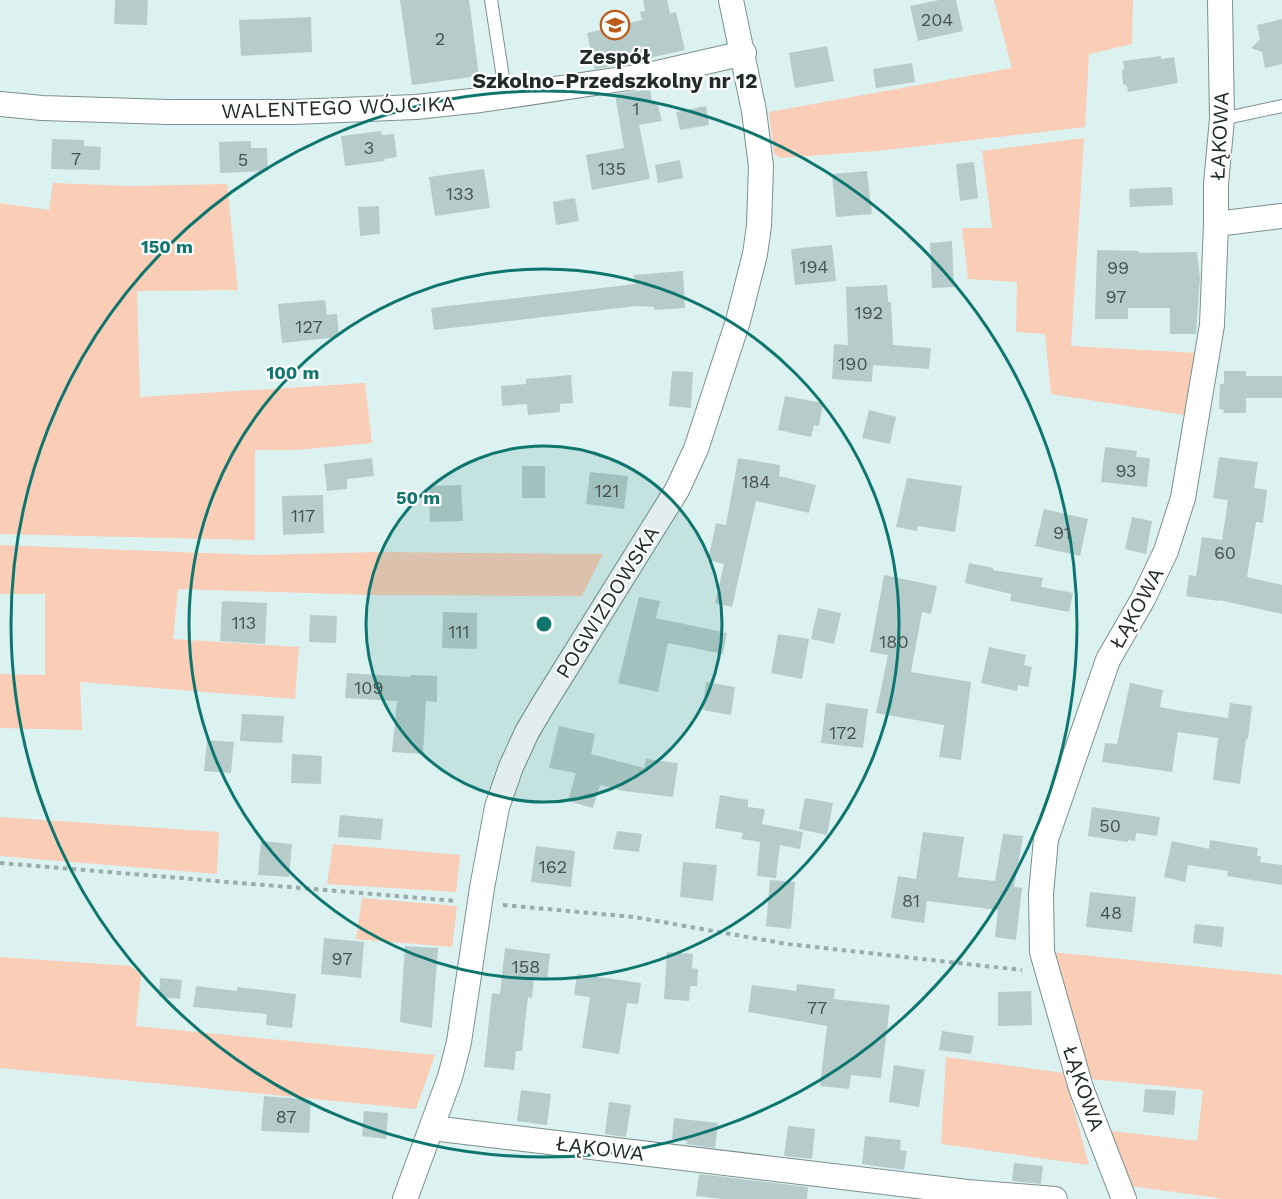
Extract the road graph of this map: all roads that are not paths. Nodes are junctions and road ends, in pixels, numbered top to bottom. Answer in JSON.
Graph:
{"nodes":[{"id":1,"x":491,"y":0,"type":"edge"},
{"id":2,"x":731,"y":0,"type":"edge"},
{"id":3,"x":1220,"y":0,"type":"edge"},
{"id":4,"x":744,"y":53,"type":"junction"},
{"id":5,"x":506,"y":97,"type":"junction"},
{"id":6,"x":0,"y":104,"type":"edge"},
{"id":7,"x":1282,"y":106,"type":"edge"},
{"id":8,"x":1222,"y":119,"type":"junction"},
{"id":9,"x":1282,"y":216,"type":"edge"},
{"id":10,"x":1216,"y":224,"type":"junction"},
{"id":11,"x":432,"y":1128,"type":"junction"},
{"id":12,"x":405,"y":1199,"type":"edge"},
{"id":13,"x":1055,"y":1199,"type":"edge"},
{"id":14,"x":1124,"y":1199,"type":"edge"}],
"edges":[{"from":1,"to":5,"type":"lane"},
{"from":2,"to":4,"type":"street","name":"POGWIZDOWSKA"},
{"from":3,"to":8,"type":"street","name":"ŁĄKOWA"},
{"from":4,"to":5,"type":"street","name":"WALENTEGO WÓJCIKA"},
{"from":4,"to":11,"type":"street","name":"POGWIZDOWSKA"},
{"from":5,"to":6,"type":"street","name":"WALENTEGO WÓJCIKA"},
{"from":7,"to":8,"type":"lane"},
{"from":8,"to":10,"type":"street","name":"ŁĄKOWA"},
{"from":9,"to":10,"type":"street"},
{"from":10,"to":14,"type":"street","name":"ŁĄKOWA"},
{"from":11,"to":12,"type":"street","name":"POGWIZDOWSKA"},
{"from":11,"to":13,"type":"street","name":"ŁĄKOWA"}]}
